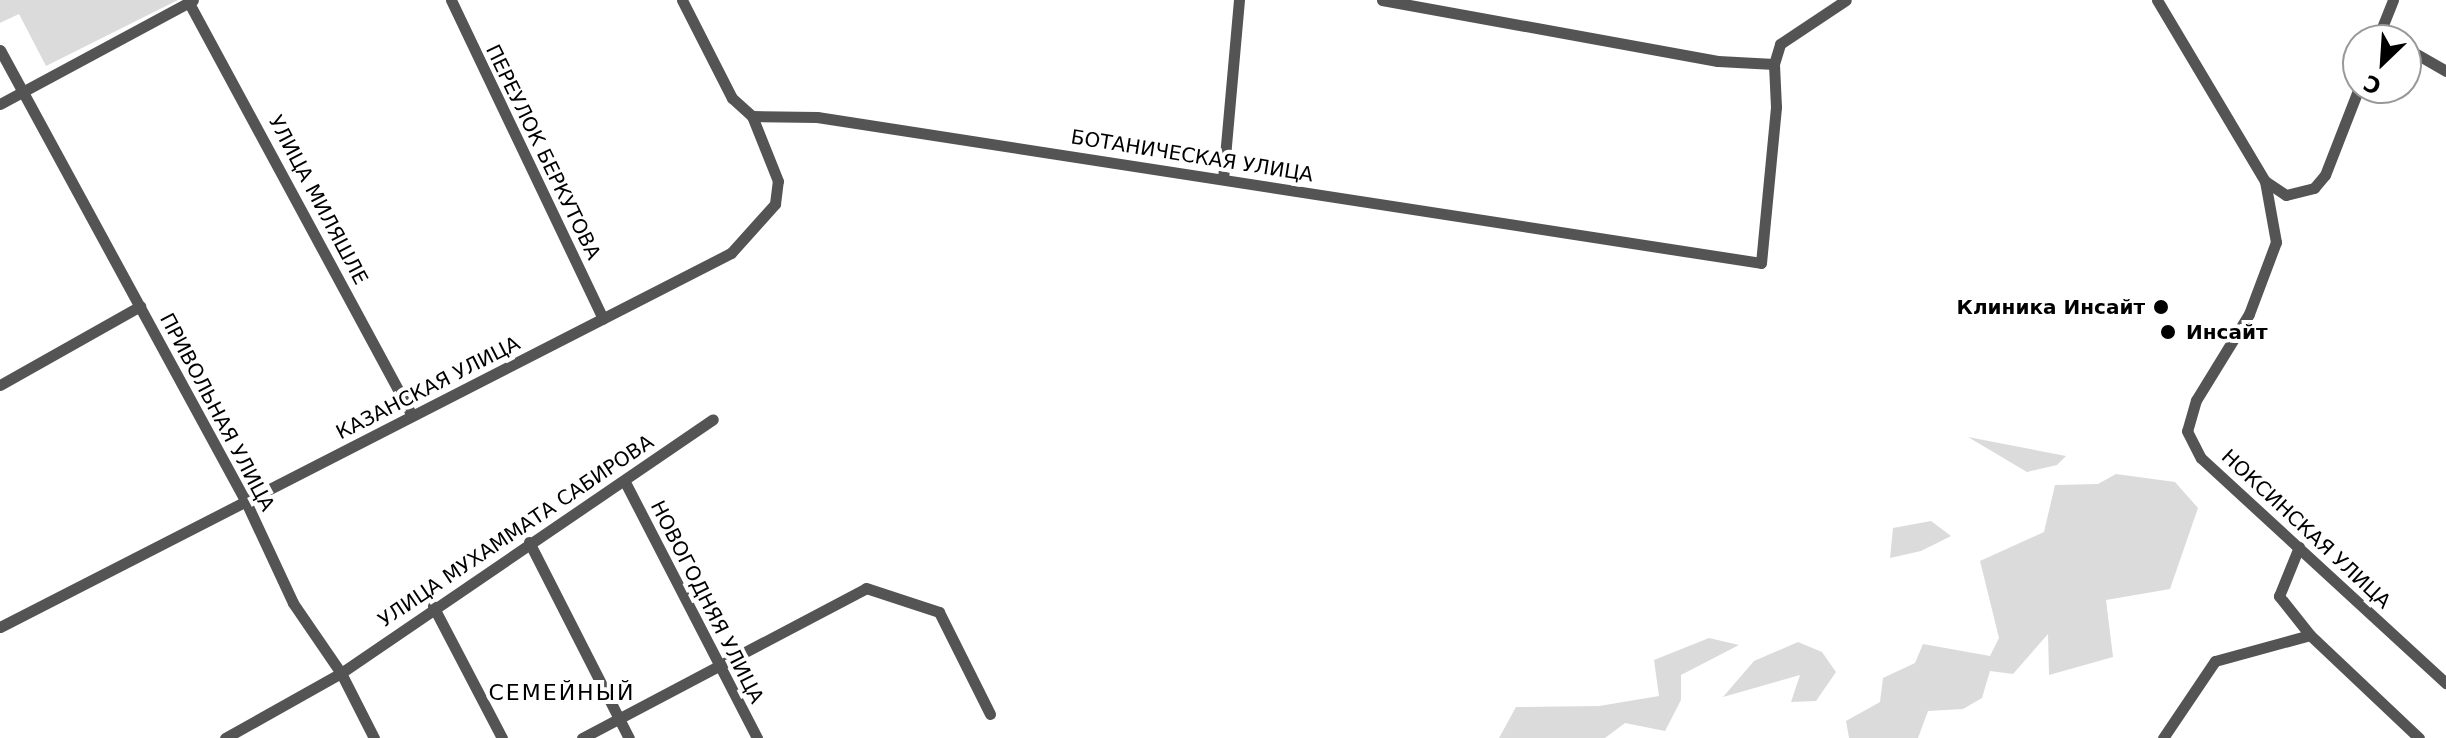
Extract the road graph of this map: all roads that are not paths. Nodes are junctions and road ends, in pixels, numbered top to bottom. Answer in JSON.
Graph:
{"nodes":[{"id":1,"x":451,"y":0,"type":"edge"},
{"id":2,"x":682,"y":0,"type":"edge"},
{"id":3,"x":1239,"y":0,"type":"edge"},
{"id":4,"x":1382,"y":0,"type":"edge"},
{"id":5,"x":1846,"y":0,"type":"edge"},
{"id":6,"x":2157,"y":0,"type":"edge"},
{"id":7,"x":2393,"y":0,"type":"edge"},
{"id":8,"x":192,"y":1,"type":"edge"},
{"id":9,"x":2383,"y":24,"type":"edge"},
{"id":10,"x":0,"y":50,"type":"edge"},
{"id":11,"x":2422,"y":57,"type":"edge"},
{"id":12,"x":1774,"y":64,"type":"junction"},
{"id":13,"x":2446,"y":71,"type":"edge"},
{"id":14,"x":21,"y":92,"type":"junction"},
{"id":15,"x":0,"y":104,"type":"edge"},
{"id":16,"x":2353,"y":104,"type":"edge"},
{"id":17,"x":752,"y":116,"type":"junction"},
{"id":18,"x":1223,"y":179,"type":"junction"},
{"id":19,"x":2265,"y":181,"type":"junction"},
{"id":20,"x":140,"y":306,"type":"junction"},
{"id":21,"x":603,"y":319,"type":"junction"},
{"id":22,"x":0,"y":385,"type":"edge"},
{"id":23,"x":412,"y":416,"type":"junction"},
{"id":24,"x":713,"y":419,"type":"dead end"},
{"id":25,"x":625,"y":482,"type":"junction"},
{"id":26,"x":246,"y":502,"type":"junction"},
{"id":27,"x":529,"y":542,"type":"junction"},
{"id":28,"x":2299,"y":547,"type":"junction"},
{"id":29,"x":433,"y":606,"type":"junction"},
{"id":30,"x":0,"y":627,"type":"edge"},
{"id":31,"x":2310,"y":635,"type":"junction"},
{"id":32,"x":719,"y":666,"type":"junction"},
{"id":33,"x":341,"y":673,"type":"junction"},
{"id":34,"x":2446,"y":683,"type":"edge"},
{"id":35,"x":990,"y":714,"type":"dead end"},
{"id":36,"x":618,"y":719,"type":"junction"},
{"id":37,"x":225,"y":738,"type":"edge"},
{"id":38,"x":374,"y":738,"type":"edge"},
{"id":39,"x":502,"y":738,"type":"edge"},
{"id":40,"x":582,"y":738,"type":"edge"},
{"id":41,"x":629,"y":738,"type":"edge"},
{"id":42,"x":757,"y":738,"type":"edge"},
{"id":43,"x":2163,"y":738,"type":"edge"},
{"id":44,"x":2419,"y":738,"type":"edge"}],
"edges":[{"from":1,"to":21,"type":"street","name":"ПЕРЕУЛОК БЕРКУТОВА"},
{"from":2,"to":17,"type":"street"},
{"from":3,"to":18,"type":"street"},
{"from":4,"to":12,"type":"street"},
{"from":5,"to":12,"type":"street"},
{"from":6,"to":19,"type":"street","name":"НОКСИНСКАЯ УЛИЦА"},
{"from":7,"to":9,"type":"street"},
{"from":8,"to":14,"type":"street"},
{"from":8,"to":23,"type":"street","name":"УЛИЦА МИЛЯШЛЕ"},
{"from":10,"to":14,"type":"street","name":"ПРИВОЛЬНАЯ УЛИЦА"},
{"from":11,"to":13,"type":"street"},
{"from":12,"to":18,"type":"street","name":"БОТАНИЧЕСКАЯ УЛИЦА"},
{"from":14,"to":15,"type":"street"},
{"from":14,"to":20,"type":"street","name":"ПРИВОЛЬНАЯ УЛИЦА"},
{"from":16,"to":19,"type":"street"},
{"from":17,"to":18,"type":"street","name":"БОТАНИЧЕСКАЯ УЛИЦА"},
{"from":17,"to":21,"type":"street","name":"КАЗАНСКАЯ УЛИЦА"},
{"from":19,"to":28,"type":"street","name":"НОКСИНСКАЯ УЛИЦА"},
{"from":20,"to":22,"type":"street"},
{"from":20,"to":26,"type":"street","name":"ПРИВОЛЬНАЯ УЛИЦА"},
{"from":21,"to":23,"type":"street","name":"КАЗАНСКАЯ УЛИЦА"},
{"from":23,"to":26,"type":"street","name":"КАЗАНСКАЯ УЛИЦА"},
{"from":24,"to":25,"type":"street","name":"УЛИЦА МУХАММАТА САБИРОВА"},
{"from":25,"to":27,"type":"street","name":"УЛИЦА МУХАММАТА САБИРОВА"},
{"from":25,"to":32,"type":"street","name":"НОВОГОДНЯЯ УЛИЦА"},
{"from":26,"to":30,"type":"street","name":"КАЗАНСКАЯ УЛИЦА"},
{"from":26,"to":33,"type":"street","name":"ПРИВОЛЬНАЯ УЛИЦА"},
{"from":27,"to":29,"type":"street","name":"УЛИЦА МУХАММАТА САБИРОВА"},
{"from":27,"to":36,"type":"street"},
{"from":28,"to":31,"type":"street"},
{"from":28,"to":34,"type":"street","name":"НОКСИНСКАЯ УЛИЦА"},
{"from":29,"to":33,"type":"street","name":"УЛИЦА МУХАММАТА САБИРОВА"},
{"from":29,"to":39,"type":"street"},
{"from":31,"to":43,"type":"street"},
{"from":31,"to":44,"type":"street"},
{"from":32,"to":35,"type":"street"},
{"from":32,"to":36,"type":"street"},
{"from":32,"to":42,"type":"street","name":"НОВОГОДНЯЯ УЛИЦА"},
{"from":33,"to":37,"type":"street"},
{"from":33,"to":38,"type":"street","name":"ПРИВОЛЬНАЯ УЛИЦА"},
{"from":36,"to":40,"type":"street"},
{"from":36,"to":41,"type":"street"}]}
